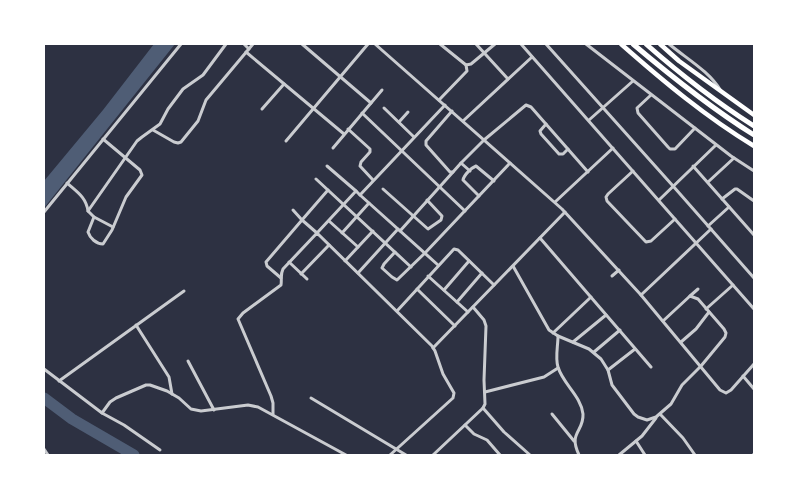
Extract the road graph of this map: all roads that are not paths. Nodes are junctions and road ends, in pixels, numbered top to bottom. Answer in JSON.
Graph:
{"nodes":[{"id":1,"x":181,"y":44,"type":"edge"},
{"id":2,"x":226,"y":44,"type":"edge"},
{"id":3,"x":244,"y":44,"type":"edge"},
{"id":4,"x":253,"y":44,"type":"edge"},
{"id":5,"x":302,"y":44,"type":"edge"},
{"id":6,"x":368,"y":44,"type":"edge"},
{"id":7,"x":375,"y":44,"type":"edge"},
{"id":8,"x":440,"y":44,"type":"edge"},
{"id":9,"x":476,"y":44,"type":"edge"},
{"id":10,"x":494,"y":44,"type":"edge"},
{"id":11,"x":521,"y":44,"type":"edge"},
{"id":12,"x":546,"y":44,"type":"edge"},
{"id":13,"x":586,"y":44,"type":"edge"},
{"id":14,"x":621,"y":44,"type":"edge"},
{"id":15,"x":633,"y":44,"type":"edge"},
{"id":16,"x":646,"y":44,"type":"edge"},
{"id":17,"x":660,"y":44,"type":"edge"},
{"id":18,"x":670,"y":44,"type":"edge"},
{"id":19,"x":249,"y":49,"type":"junction"},
{"id":20,"x":246,"y":52,"type":"junction"},
{"id":21,"x":484,"y":53,"type":"junction"},
{"id":22,"x":532,"y":57,"type":"junction"},
{"id":23,"x":466,"y":65,"type":"junction"},
{"id":24,"x":340,"y":77,"type":"junction"},
{"id":25,"x":508,"y":79,"type":"junction"},
{"id":26,"x":633,"y":81,"type":"junction"},
{"id":27,"x":284,"y":84,"type":"junction"},
{"id":28,"x":382,"y":90,"type":"dead end"},
{"id":29,"x":724,"y":94,"type":"junction"},
{"id":30,"x":651,"y":95,"type":"junction"},
{"id":31,"x":439,"y":100,"type":"junction"},
{"id":32,"x":371,"y":103,"type":"junction"},
{"id":33,"x":444,"y":105,"type":"junction"},
{"id":34,"x":384,"y":108,"type":"dead end"},
{"id":35,"x":603,"y":108,"type":"junction"},
{"id":36,"x":262,"y":109,"type":"dead end"},
{"id":37,"x":313,"y":109,"type":"junction"},
{"id":38,"x":452,"y":111,"type":"junction"},
{"id":39,"x":408,"y":112,"type":"dead end"},
{"id":40,"x":362,"y":113,"type":"junction"},
{"id":41,"x":754,"y":115,"type":"edge"},
{"id":42,"x":589,"y":120,"type":"junction"},
{"id":43,"x":463,"y":121,"type":"junction"},
{"id":44,"x":399,"y":122,"type":"junction"},
{"id":45,"x":546,"y":124,"type":"junction"},
{"id":46,"x":754,"y":126,"type":"edge"},
{"id":47,"x":695,"y":128,"type":"junction"},
{"id":48,"x":348,"y":129,"type":"junction"},
{"id":49,"x":153,"y":130,"type":"junction"},
{"id":50,"x":344,"y":134,"type":"junction"},
{"id":51,"x":754,"y":135,"type":"edge"},
{"id":52,"x":414,"y":137,"type":"junction"},
{"id":53,"x":103,"y":139,"type":"junction"},
{"id":54,"x":484,"y":140,"type":"junction"},
{"id":55,"x":286,"y":141,"type":"dead end"},
{"id":56,"x":716,"y":144,"type":"junction"},
{"id":57,"x":754,"y":146,"type":"edge"},
{"id":58,"x":333,"y":148,"type":"dead end"},
{"id":59,"x":613,"y":148,"type":"junction"},
{"id":60,"x":568,"y":149,"type":"junction"},
{"id":61,"x":401,"y":150,"type":"junction"},
{"id":62,"x":125,"y":157,"type":"junction"},
{"id":63,"x":734,"y":158,"type":"junction"},
{"id":64,"x":460,"y":163,"type":"junction"},
{"id":65,"x":510,"y":163,"type":"junction"},
{"id":66,"x":327,"y":166,"type":"dead end"},
{"id":67,"x":693,"y":166,"type":"junction"},
{"id":68,"x":470,"y":171,"type":"junction"},
{"id":69,"x":633,"y":171,"type":"junction"},
{"id":70,"x":754,"y":171,"type":"edge"},
{"id":71,"x":453,"y":172,"type":"junction"},
{"id":72,"x":588,"y":172,"type":"junction"},
{"id":73,"x":316,"y":179,"type":"dead end"},
{"id":74,"x":373,"y":180,"type":"junction"},
{"id":75,"x":494,"y":181,"type":"junction"},
{"id":76,"x":708,"y":182,"type":"junction"},
{"id":77,"x":67,"y":183,"type":"junction"},
{"id":78,"x":439,"y":186,"type":"junction"},
{"id":79,"x":673,"y":186,"type":"junction"},
{"id":80,"x":383,"y":189,"type":"dead end"},
{"id":81,"x":328,"y":190,"type":"junction"},
{"id":82,"x":356,"y":191,"type":"junction"},
{"id":83,"x":360,"y":194,"type":"junction"},
{"id":84,"x":479,"y":196,"type":"junction"},
{"id":85,"x":722,"y":199,"type":"junction"},
{"id":86,"x":426,"y":200,"type":"junction"},
{"id":87,"x":658,"y":200,"type":"junction"},
{"id":88,"x":555,"y":202,"type":"junction"},
{"id":89,"x":754,"y":202,"type":"edge"},
{"id":90,"x":369,"y":203,"type":"junction"},
{"id":91,"x":344,"y":204,"type":"junction"},
{"id":92,"x":729,"y":207,"type":"junction"},
{"id":93,"x":292,"y":210,"type":"dead end"},
{"id":94,"x":88,"y":211,"type":"junction"},
{"id":95,"x":465,"y":211,"type":"junction"},
{"id":96,"x":44,"y":212,"type":"edge"},
{"id":97,"x":565,"y":212,"type":"junction"},
{"id":98,"x":357,"y":216,"type":"junction"},
{"id":99,"x":412,"y":216,"type":"junction"},
{"id":100,"x":94,"y":217,"type":"junction"},
{"id":101,"x":675,"y":219,"type":"junction"},
{"id":102,"x":302,"y":220,"type":"junction"},
{"id":103,"x":329,"y":220,"type":"junction"},
{"id":104,"x":708,"y":226,"type":"junction"},
{"id":105,"x":113,"y":227,"type":"junction"},
{"id":106,"x":711,"y":229,"type":"junction"},
{"id":107,"x":399,"y":230,"type":"junction"},
{"id":108,"x":372,"y":231,"type":"junction"},
{"id":109,"x":317,"y":233,"type":"junction"},
{"id":110,"x":342,"y":233,"type":"junction"},
{"id":111,"x":754,"y":235,"type":"edge"},
{"id":112,"x":540,"y":238,"type":"junction"},
{"id":113,"x":386,"y":243,"type":"junction"},
{"id":114,"x":696,"y":243,"type":"junction"},
{"id":115,"x":329,"y":245,"type":"junction"},
{"id":116,"x":358,"y":247,"type":"junction"},
{"id":117,"x":395,"y":252,"type":"junction"},
{"id":118,"x":425,"y":253,"type":"junction"},
{"id":119,"x":345,"y":261,"type":"junction"},
{"id":120,"x":469,"y":261,"type":"junction"},
{"id":121,"x":290,"y":262,"type":"junction"},
{"id":122,"x":438,"y":265,"type":"junction"},
{"id":123,"x":513,"y":266,"type":"junction"},
{"id":124,"x":411,"y":267,"type":"junction"},
{"id":125,"x":619,"y":270,"type":"junction"},
{"id":126,"x":358,"y":273,"type":"junction"},
{"id":127,"x":482,"y":273,"type":"junction"},
{"id":128,"x":301,"y":274,"type":"junction"},
{"id":129,"x":428,"y":276,"type":"junction"},
{"id":130,"x":612,"y":276,"type":"dead end"},
{"id":131,"x":281,"y":278,"type":"junction"},
{"id":132,"x":754,"y":278,"type":"edge"},
{"id":133,"x":307,"y":279,"type":"dead end"},
{"id":134,"x":494,"y":285,"type":"junction"},
{"id":135,"x":733,"y":285,"type":"junction"},
{"id":136,"x":417,"y":289,"type":"junction"},
{"id":137,"x":698,"y":289,"type":"dead end"},
{"id":138,"x":184,"y":290,"type":"dead end"},
{"id":139,"x":444,"y":290,"type":"junction"},
{"id":140,"x":641,"y":295,"type":"junction"},
{"id":141,"x":690,"y":296,"type":"junction"},
{"id":142,"x":591,"y":297,"type":"junction"},
{"id":143,"x":754,"y":301,"type":"edge"},
{"id":144,"x":457,"y":302,"type":"junction"},
{"id":145,"x":751,"y":305,"type":"junction"},
{"id":146,"x":473,"y":307,"type":"junction"},
{"id":147,"x":706,"y":309,"type":"junction"},
{"id":148,"x":754,"y":309,"type":"edge"},
{"id":149,"x":397,"y":311,"type":"junction"},
{"id":150,"x":468,"y":312,"type":"junction"},
{"id":151,"x":709,"y":312,"type":"junction"},
{"id":152,"x":606,"y":314,"type":"junction"},
{"id":153,"x":663,"y":321,"type":"junction"},
{"id":154,"x":136,"y":325,"type":"junction"},
{"id":155,"x":455,"y":326,"type":"junction"},
{"id":156,"x":620,"y":330,"type":"junction"},
{"id":157,"x":553,"y":333,"type":"junction"},
{"id":158,"x":558,"y":336,"type":"junction"},
{"id":159,"x":573,"y":342,"type":"junction"},
{"id":160,"x":681,"y":342,"type":"junction"},
{"id":161,"x":433,"y":348,"type":"junction"},
{"id":162,"x":636,"y":348,"type":"junction"},
{"id":163,"x":594,"y":352,"type":"junction"},
{"id":164,"x":188,"y":361,"type":"dead end"},
{"id":165,"x":754,"y":364,"type":"edge"},
{"id":166,"x":701,"y":366,"type":"junction"},
{"id":167,"x":651,"y":367,"type":"dead end"},
{"id":168,"x":558,"y":368,"type":"junction"},
{"id":169,"x":44,"y":369,"type":"edge"},
{"id":170,"x":608,"y":370,"type":"junction"},
{"id":171,"x":743,"y":376,"type":"junction"},
{"id":172,"x":59,"y":381,"type":"junction"},
{"id":173,"x":754,"y":389,"type":"edge"},
{"id":174,"x":485,"y":392,"type":"junction"},
{"id":175,"x":172,"y":394,"type":"junction"},
{"id":176,"x":310,"y":398,"type":"dead end"},
{"id":177,"x":484,"y":408,"type":"junction"},
{"id":178,"x":214,"y":410,"type":"junction"},
{"id":179,"x":102,"y":413,"type":"junction"},
{"id":180,"x":273,"y":414,"type":"junction"},
{"id":181,"x":552,"y":414,"type":"dead end"},
{"id":182,"x":660,"y":414,"type":"junction"},
{"id":183,"x":656,"y":418,"type":"junction"},
{"id":184,"x":465,"y":425,"type":"junction"},
{"id":185,"x":574,"y":441,"type":"junction"},
{"id":186,"x":636,"y":441,"type":"junction"},
{"id":187,"x":44,"y":449,"type":"edge"},
{"id":188,"x":396,"y":449,"type":"junction"},
{"id":189,"x":160,"y":450,"type":"dead end"},
{"id":190,"x":48,"y":455,"type":"edge"},
{"id":191,"x":346,"y":455,"type":"edge"},
{"id":192,"x":390,"y":455,"type":"edge"},
{"id":193,"x":406,"y":455,"type":"edge"},
{"id":194,"x":433,"y":455,"type":"edge"},
{"id":195,"x":500,"y":455,"type":"edge"},
{"id":196,"x":530,"y":455,"type":"edge"},
{"id":197,"x":579,"y":455,"type":"edge"},
{"id":198,"x":619,"y":455,"type":"edge"},
{"id":199,"x":645,"y":455,"type":"edge"},
{"id":200,"x":695,"y":455,"type":"edge"}],
"edges":[{"from":1,"to":53,"type":"street"},
{"from":2,"to":49,"type":"street"},
{"from":3,"to":19,"type":"street"},
{"from":4,"to":19,"type":"street"},
{"from":5,"to":24,"type":"street"},
{"from":6,"to":24,"type":"street"},
{"from":7,"to":31,"type":"street"},
{"from":8,"to":23,"type":"street"},
{"from":9,"to":21,"type":"street"},
{"from":10,"to":21,"type":"street"},
{"from":11,"to":22,"type":"street"},
{"from":12,"to":35,"type":"street"},
{"from":13,"to":26,"type":"street"},
{"from":14,"to":57,"type":"main road"},
{"from":15,"to":51,"type":"highway"},
{"from":16,"to":46,"type":"highway"},
{"from":17,"to":29,"type":"main road"},
{"from":18,"to":29,"type":"street"},
{"from":19,"to":20,"type":"street"},
{"from":20,"to":27,"type":"street"},
{"from":20,"to":49,"type":"street"},
{"from":21,"to":23,"type":"street"},
{"from":21,"to":25,"type":"street"},
{"from":22,"to":25,"type":"street"},
{"from":22,"to":42,"type":"street"},
{"from":23,"to":31,"type":"street"},
{"from":24,"to":32,"type":"street"},
{"from":24,"to":37,"type":"street"},
{"from":25,"to":43,"type":"street"},
{"from":26,"to":30,"type":"street"},
{"from":26,"to":35,"type":"street"},
{"from":27,"to":36,"type":"street"},
{"from":27,"to":37,"type":"street"},
{"from":28,"to":32,"type":"street"},
{"from":29,"to":41,"type":"main road"},
{"from":30,"to":47,"type":"street"},
{"from":30,"to":47,"type":"street"},
{"from":31,"to":33,"type":"street"},
{"from":32,"to":40,"type":"street"},
{"from":33,"to":38,"type":"street"},
{"from":33,"to":52,"type":"street"},
{"from":34,"to":44,"type":"street"},
{"from":35,"to":42,"type":"street"},
{"from":35,"to":79,"type":"street"},
{"from":37,"to":50,"type":"street"},
{"from":37,"to":55,"type":"street"},
{"from":38,"to":43,"type":"street"},
{"from":38,"to":71,"type":"street"},
{"from":39,"to":44,"type":"street"},
{"from":40,"to":48,"type":"street"},
{"from":40,"to":61,"type":"street"},
{"from":42,"to":59,"type":"street"},
{"from":43,"to":54,"type":"street"},
{"from":44,"to":52,"type":"street"},
{"from":45,"to":54,"type":"street"},
{"from":45,"to":60,"type":"street"},
{"from":45,"to":60,"type":"street"},
{"from":47,"to":56,"type":"street"},
{"from":48,"to":50,"type":"street"},
{"from":48,"to":74,"type":"street"},
{"from":49,"to":62,"type":"street"},
{"from":50,"to":58,"type":"street"},
{"from":52,"to":61,"type":"street"},
{"from":53,"to":62,"type":"street"},
{"from":53,"to":77,"type":"street"},
{"from":54,"to":64,"type":"street"},
{"from":54,"to":65,"type":"street"},
{"from":56,"to":63,"type":"street"},
{"from":56,"to":67,"type":"street"},
{"from":59,"to":69,"type":"street"},
{"from":59,"to":72,"type":"street"},
{"from":60,"to":72,"type":"street"},
{"from":61,"to":74,"type":"street"},
{"from":61,"to":78,"type":"street"},
{"from":62,"to":94,"type":"street"},
{"from":62,"to":105,"type":"street"},
{"from":63,"to":70,"type":"street"},
{"from":63,"to":76,"type":"street"},
{"from":64,"to":68,"type":"street"},
{"from":64,"to":71,"type":"street"},
{"from":65,"to":75,"type":"street"},
{"from":65,"to":88,"type":"street"},
{"from":66,"to":82,"type":"street"},
{"from":67,"to":76,"type":"street"},
{"from":67,"to":79,"type":"street"},
{"from":68,"to":75,"type":"street"},
{"from":68,"to":84,"type":"street"},
{"from":69,"to":87,"type":"street"},
{"from":69,"to":101,"type":"street"},
{"from":71,"to":78,"type":"street"},
{"from":72,"to":88,"type":"street"},
{"from":73,"to":81,"type":"street"},
{"from":74,"to":83,"type":"street"},
{"from":75,"to":84,"type":"street"},
{"from":76,"to":85,"type":"street"},
{"from":77,"to":94,"type":"street"},
{"from":77,"to":96,"type":"street"},
{"from":78,"to":86,"type":"street"},
{"from":78,"to":95,"type":"street"},
{"from":79,"to":87,"type":"street"},
{"from":79,"to":104,"type":"street"},
{"from":80,"to":99,"type":"street"},
{"from":81,"to":91,"type":"street"},
{"from":81,"to":102,"type":"street"},
{"from":82,"to":83,"type":"street"},
{"from":82,"to":91,"type":"street"},
{"from":83,"to":90,"type":"street"},
{"from":84,"to":95,"type":"street"},
{"from":85,"to":89,"type":"street"},
{"from":85,"to":92,"type":"street"},
{"from":86,"to":99,"type":"street"},
{"from":86,"to":99,"type":"street"},
{"from":87,"to":101,"type":"street"},
{"from":88,"to":97,"type":"street"},
{"from":90,"to":98,"type":"street"},
{"from":90,"to":107,"type":"street"},
{"from":91,"to":98,"type":"street"},
{"from":91,"to":103,"type":"street"},
{"from":92,"to":104,"type":"street"},
{"from":92,"to":111,"type":"street"},
{"from":93,"to":102,"type":"street"},
{"from":94,"to":100,"type":"street"},
{"from":95,"to":118,"type":"street"},
{"from":97,"to":112,"type":"street"},
{"from":97,"to":125,"type":"street"},
{"from":98,"to":108,"type":"street"},
{"from":98,"to":110,"type":"street"},
{"from":99,"to":107,"type":"street"},
{"from":100,"to":105,"type":"street"},
{"from":100,"to":105,"type":"street"},
{"from":101,"to":114,"type":"street"},
{"from":102,"to":109,"type":"street"},
{"from":102,"to":131,"type":"street"},
{"from":103,"to":109,"type":"street"},
{"from":103,"to":110,"type":"street"},
{"from":104,"to":106,"type":"street"},
{"from":106,"to":114,"type":"street"},
{"from":106,"to":132,"type":"street"},
{"from":107,"to":113,"type":"street"},
{"from":107,"to":118,"type":"street"},
{"from":108,"to":113,"type":"street"},
{"from":108,"to":116,"type":"street"},
{"from":109,"to":115,"type":"street"},
{"from":109,"to":121,"type":"street"},
{"from":110,"to":116,"type":"street"},
{"from":112,"to":123,"type":"street"},
{"from":112,"to":142,"type":"street"},
{"from":113,"to":117,"type":"street"},
{"from":113,"to":126,"type":"street"},
{"from":114,"to":135,"type":"street"},
{"from":114,"to":140,"type":"street"},
{"from":115,"to":119,"type":"street"},
{"from":115,"to":128,"type":"street"},
{"from":116,"to":119,"type":"street"},
{"from":117,"to":124,"type":"street"},
{"from":117,"to":124,"type":"street"},
{"from":118,"to":122,"type":"street"},
{"from":118,"to":124,"type":"street"},
{"from":119,"to":126,"type":"street"},
{"from":120,"to":122,"type":"street"},
{"from":120,"to":127,"type":"street"},
{"from":120,"to":139,"type":"street"},
{"from":121,"to":128,"type":"street"},
{"from":121,"to":131,"type":"street"},
{"from":122,"to":129,"type":"street"},
{"from":123,"to":134,"type":"street"},
{"from":123,"to":157,"type":"street"},
{"from":125,"to":130,"type":"street"},
{"from":125,"to":140,"type":"street"},
{"from":126,"to":149,"type":"street"},
{"from":127,"to":134,"type":"street"},
{"from":127,"to":144,"type":"street"},
{"from":128,"to":133,"type":"street"},
{"from":129,"to":136,"type":"street"},
{"from":129,"to":139,"type":"street"},
{"from":131,"to":180,"type":"street"},
{"from":134,"to":146,"type":"street"},
{"from":135,"to":145,"type":"street"},
{"from":135,"to":147,"type":"street"},
{"from":136,"to":149,"type":"street"},
{"from":136,"to":155,"type":"street"},
{"from":137,"to":141,"type":"street"},
{"from":138,"to":154,"type":"street"},
{"from":139,"to":144,"type":"street"},
{"from":140,"to":153,"type":"street"},
{"from":141,"to":147,"type":"street"},
{"from":141,"to":153,"type":"street"},
{"from":142,"to":152,"type":"street"},
{"from":142,"to":157,"type":"street"},
{"from":143,"to":145,"type":"street"},
{"from":144,"to":150,"type":"street"},
{"from":145,"to":148,"type":"street"},
{"from":146,"to":150,"type":"street"},
{"from":146,"to":174,"type":"street"},
{"from":147,"to":151,"type":"street"},
{"from":149,"to":161,"type":"street"},
{"from":150,"to":155,"type":"street"},
{"from":151,"to":160,"type":"street"},
{"from":151,"to":166,"type":"street"},
{"from":152,"to":156,"type":"street"},
{"from":152,"to":159,"type":"street"},
{"from":153,"to":160,"type":"street"},
{"from":154,"to":172,"type":"street"},
{"from":154,"to":175,"type":"street"},
{"from":155,"to":161,"type":"street"},
{"from":156,"to":162,"type":"street"},
{"from":156,"to":163,"type":"street"},
{"from":157,"to":158,"type":"street"},
{"from":158,"to":159,"type":"street"},
{"from":158,"to":168,"type":"street"},
{"from":159,"to":163,"type":"street"},
{"from":160,"to":166,"type":"street"},
{"from":161,"to":188,"type":"street"},
{"from":162,"to":167,"type":"street"},
{"from":162,"to":170,"type":"street"},
{"from":163,"to":170,"type":"street"},
{"from":164,"to":178,"type":"street"},
{"from":165,"to":171,"type":"street"},
{"from":166,"to":171,"type":"street"},
{"from":166,"to":182,"type":"street"},
{"from":168,"to":174,"type":"street"},
{"from":168,"to":185,"type":"street"},
{"from":169,"to":172,"type":"street"},
{"from":170,"to":183,"type":"street"},
{"from":171,"to":173,"type":"street"},
{"from":172,"to":179,"type":"street"},
{"from":174,"to":177,"type":"street"},
{"from":175,"to":178,"type":"street"},
{"from":175,"to":179,"type":"street"},
{"from":176,"to":188,"type":"street"},
{"from":177,"to":184,"type":"street"},
{"from":177,"to":196,"type":"street"},
{"from":178,"to":180,"type":"street"},
{"from":179,"to":189,"type":"street"},
{"from":180,"to":191,"type":"street"},
{"from":181,"to":185,"type":"street"},
{"from":182,"to":183,"type":"street"},
{"from":182,"to":200,"type":"street"},
{"from":183,"to":186,"type":"street"},
{"from":184,"to":194,"type":"street"},
{"from":184,"to":195,"type":"street"},
{"from":185,"to":197,"type":"street"},
{"from":186,"to":198,"type":"street"},
{"from":186,"to":199,"type":"street"},
{"from":187,"to":190,"type":"street"},
{"from":188,"to":192,"type":"street"},
{"from":188,"to":193,"type":"street"}]}
